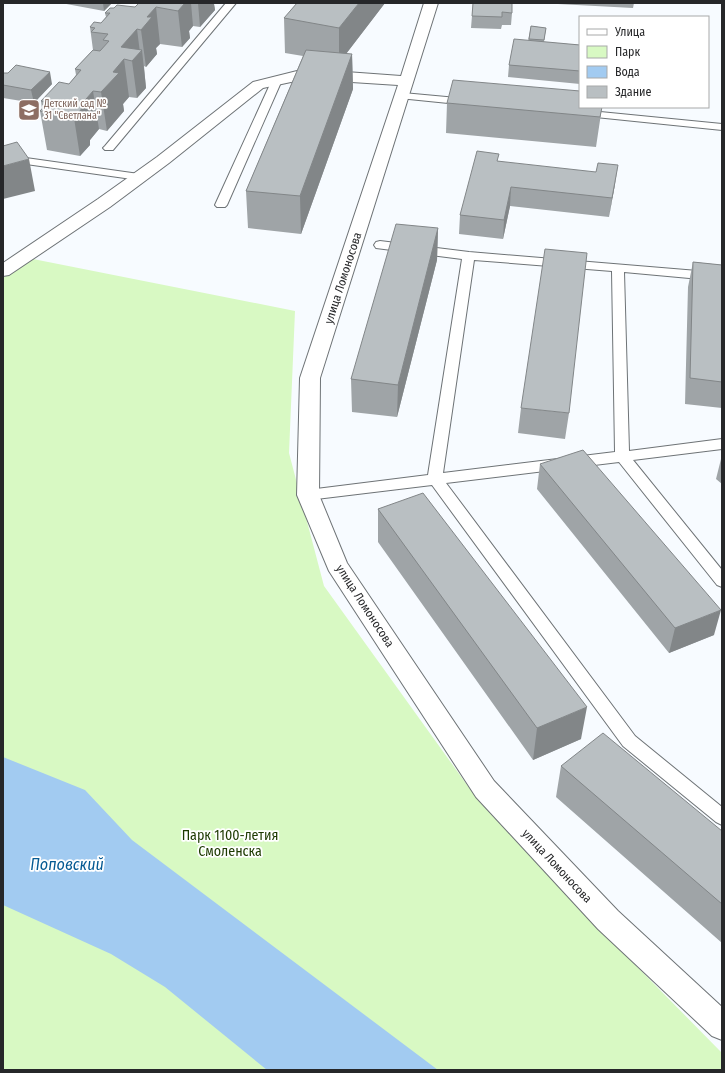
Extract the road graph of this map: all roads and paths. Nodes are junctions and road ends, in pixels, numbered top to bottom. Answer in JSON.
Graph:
{"nodes":[{"id":1,"x":231,"y":3,"type":"edge"},
{"id":2,"x":431,"y":3,"type":"edge"},
{"id":3,"x":277,"y":80,"type":"junction"},
{"id":4,"x":405,"y":88,"type":"junction"},
{"id":5,"x":477,"y":103,"type":"edge"},
{"id":6,"x":570,"y":112,"type":"edge"},
{"id":7,"x":722,"y":127,"type":"edge"},
{"id":8,"x":109,"y":148,"type":"dead end"},
{"id":9,"x":3,"y":166,"type":"edge"},
{"id":10,"x":139,"y":177,"type":"junction"},
{"id":11,"x":221,"y":206,"type":"dead end"},
{"id":12,"x":380,"y":245,"type":"dead end"},
{"id":13,"x":469,"y":256,"type":"junction"},
{"id":14,"x":618,"y":268,"type":"junction"},
{"id":15,"x":3,"y":271,"type":"edge"},
{"id":16,"x":722,"y":277,"type":"edge"},
{"id":17,"x":722,"y":444,"type":"edge"},
{"id":18,"x":622,"y":456,"type":"junction"},
{"id":19,"x":435,"y":479,"type":"junction"},
{"id":20,"x":308,"y":495,"type":"junction"},
{"id":21,"x":722,"y":581,"type":"edge"},
{"id":22,"x":722,"y":817,"type":"edge"},
{"id":23,"x":722,"y":1026,"type":"edge"}],
"edges":[{"from":1,"to":8,"type":"lane"},
{"from":2,"to":4,"type":"street","name":"улица Ломоносова"},
{"from":3,"to":4,"type":"street"},
{"from":3,"to":10,"type":"street"},
{"from":3,"to":11,"type":"lane"},
{"from":4,"to":5,"type":"lane"},
{"from":4,"to":20,"type":"street","name":"улица Ломоносова"},
{"from":6,"to":7,"type":"lane"},
{"from":9,"to":10,"type":"lane"},
{"from":10,"to":15,"type":"street"},
{"from":12,"to":13,"type":"lane"},
{"from":13,"to":14,"type":"lane"},
{"from":13,"to":19,"type":"lane"},
{"from":14,"to":16,"type":"lane"},
{"from":14,"to":18,"type":"lane"},
{"from":17,"to":18,"type":"lane"},
{"from":18,"to":19,"type":"lane"},
{"from":18,"to":21,"type":"lane"},
{"from":19,"to":20,"type":"lane"},
{"from":19,"to":22,"type":"lane"},
{"from":20,"to":23,"type":"street","name":"улица Ломоносова"}]}
